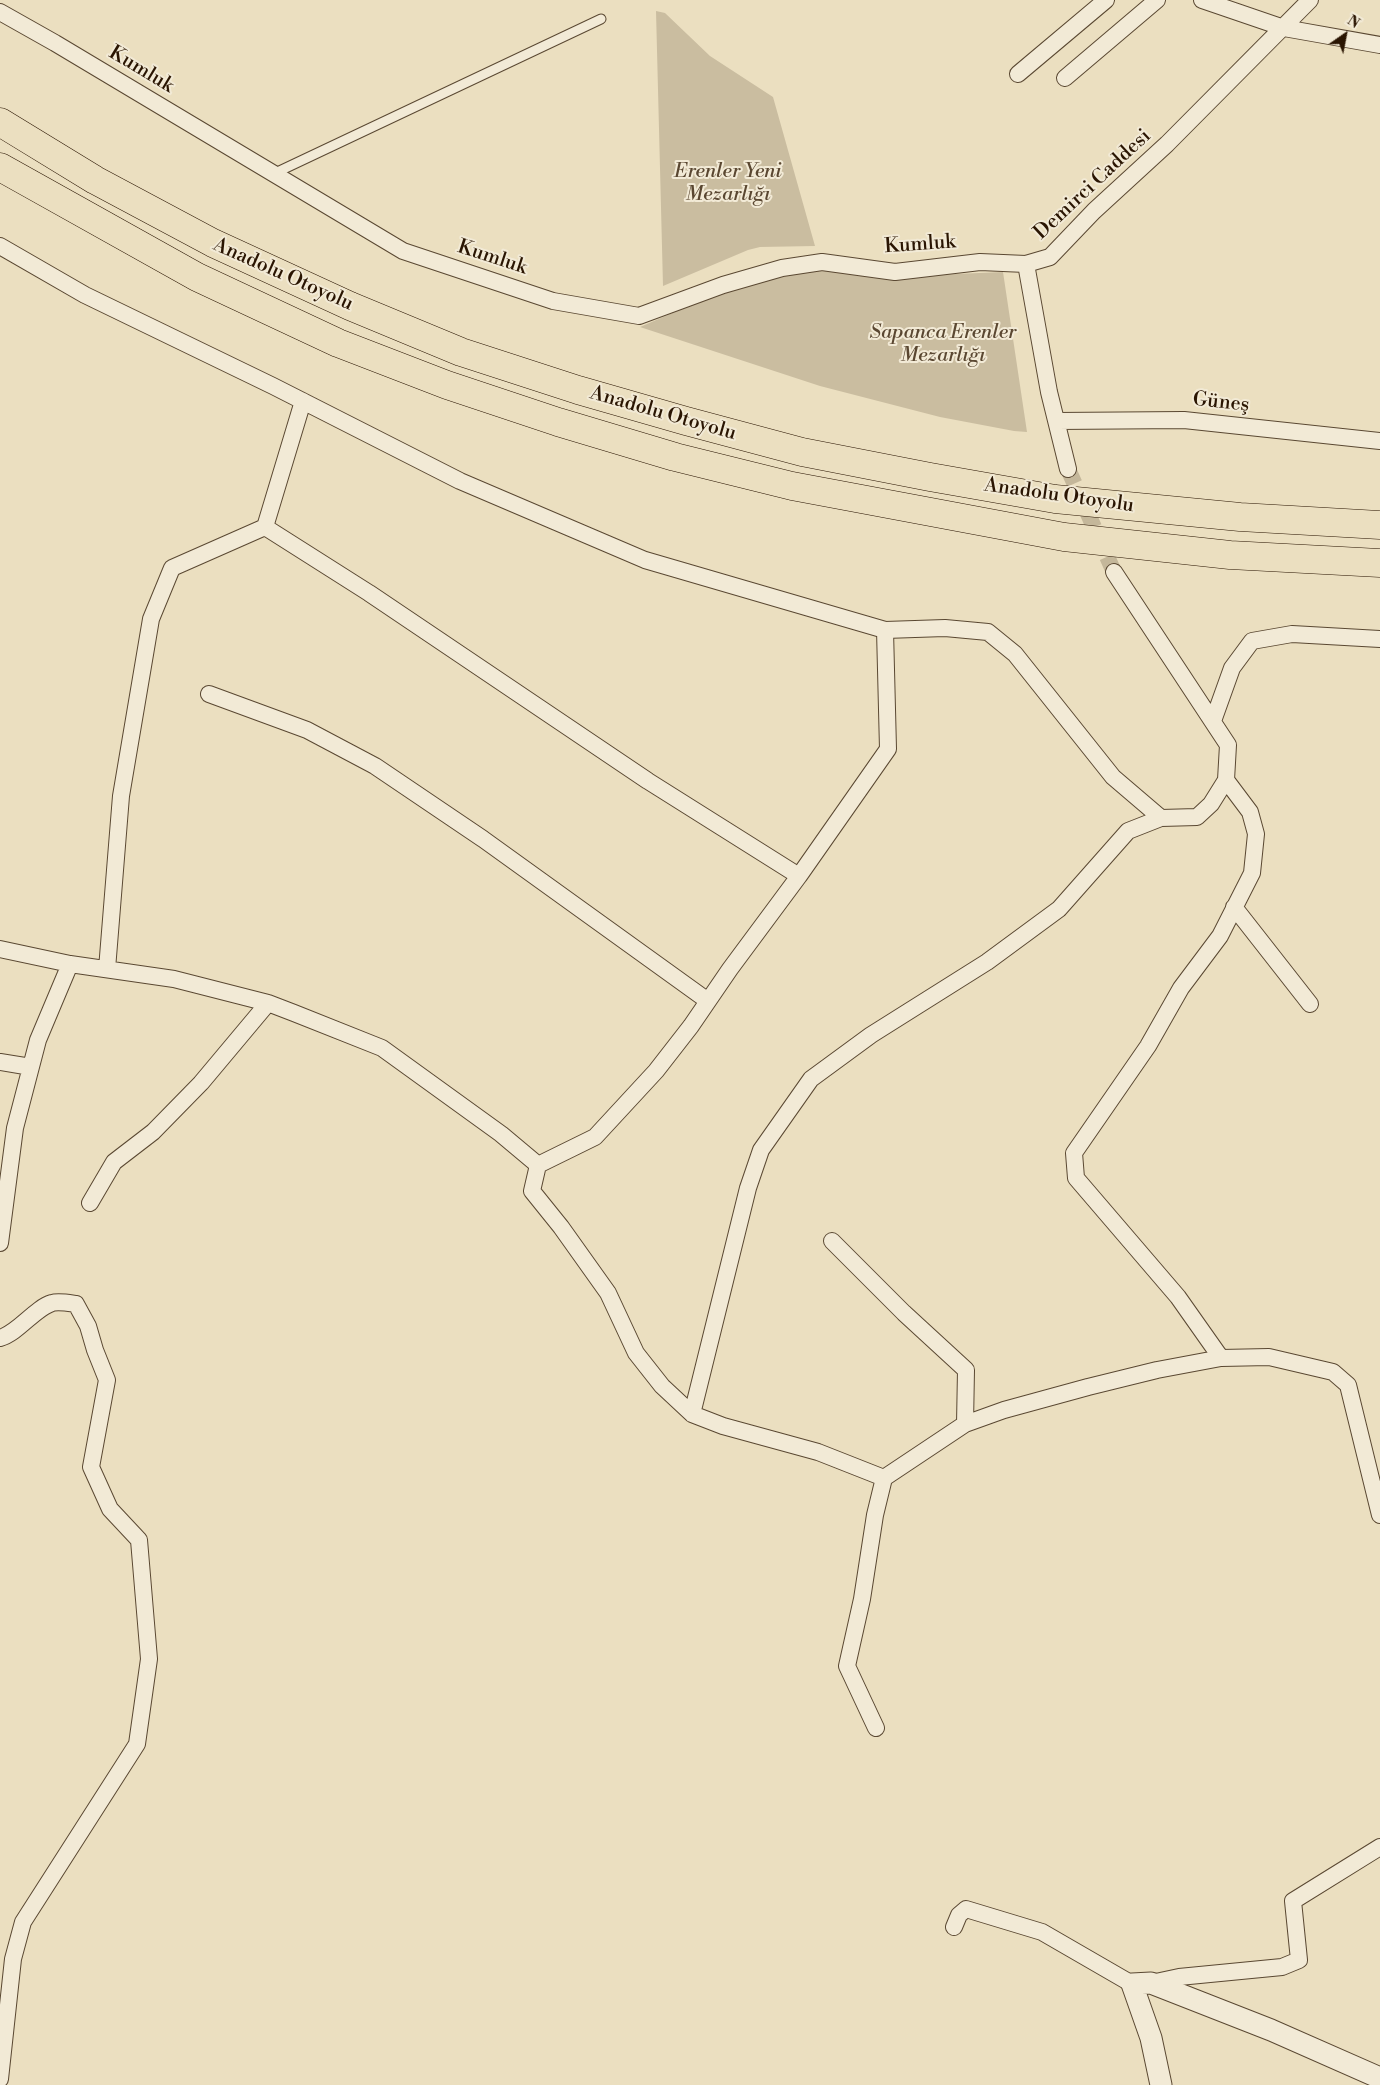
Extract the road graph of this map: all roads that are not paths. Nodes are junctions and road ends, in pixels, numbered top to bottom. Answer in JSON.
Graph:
{"nodes":[{"id":1,"x":1106,"y":0,"type":"edge"},
{"id":2,"x":1157,"y":0,"type":"edge"},
{"id":3,"x":1202,"y":0,"type":"edge"},
{"id":4,"x":1310,"y":0,"type":"edge"},
{"id":5,"x":0,"y":12,"type":"edge"},
{"id":6,"x":601,"y":19,"type":"dead end"},
{"id":7,"x":1284,"y":28,"type":"junction"},
{"id":8,"x":1380,"y":44,"type":"edge"},
{"id":9,"x":1018,"y":74,"type":"dead end"},
{"id":10,"x":1065,"y":78,"type":"dead end"},
{"id":11,"x":0,"y":122,"type":"edge"},
{"id":12,"x":0,"y":167,"type":"edge"},
{"id":13,"x":273,"y":174,"type":"junction"},
{"id":14,"x":0,"y":246,"type":"edge"},
{"id":15,"x":1026,"y":264,"type":"junction"},
{"id":16,"x":303,"y":401,"type":"junction"},
{"id":17,"x":1057,"y":421,"type":"junction"},
{"id":18,"x":1380,"y":441,"type":"edge"},
{"id":19,"x":1068,"y":469,"type":"tunnel mouth"},
{"id":20,"x":1380,"y":525,"type":"edge"},
{"id":21,"x":265,"y":527,"type":"junction"},
{"id":22,"x":1380,"y":563,"type":"edge"},
{"id":23,"x":1114,"y":572,"type":"tunnel mouth"},
{"id":24,"x":885,"y":630,"type":"junction"},
{"id":25,"x":1380,"y":639,"type":"edge"},
{"id":26,"x":209,"y":694,"type":"dead end"},
{"id":27,"x":1213,"y":722,"type":"junction"},
{"id":28,"x":1226,"y":780,"type":"junction"},
{"id":29,"x":1161,"y":818,"type":"junction"},
{"id":30,"x":799,"y":876,"type":"junction"},
{"id":31,"x":1234,"y":907,"type":"junction"},
{"id":32,"x":0,"y":949,"type":"edge"},
{"id":33,"x":70,"y":964,"type":"junction"},
{"id":34,"x":107,"y":969,"type":"junction"},
{"id":35,"x":708,"y":1001,"type":"junction"},
{"id":36,"x":268,"y":1003,"type":"junction"},
{"id":37,"x":1310,"y":1004,"type":"dead end"},
{"id":38,"x":0,"y":1062,"type":"edge"},
{"id":39,"x":31,"y":1067,"type":"junction"},
{"id":40,"x":538,"y":1165,"type":"junction"},
{"id":41,"x":90,"y":1203,"type":"dead end"},
{"id":42,"x":832,"y":1241,"type":"dead end"},
{"id":43,"x":0,"y":1243,"type":"edge"},
{"id":44,"x":0,"y":1338,"type":"edge"},
{"id":45,"x":1222,"y":1358,"type":"junction"},
{"id":46,"x":692,"y":1414,"type":"junction"},
{"id":47,"x":965,"y":1424,"type":"junction"},
{"id":48,"x":884,"y":1478,"type":"junction"},
{"id":49,"x":1380,"y":1514,"type":"edge"},
{"id":50,"x":876,"y":1728,"type":"dead end"},
{"id":51,"x":1380,"y":1847,"type":"edge"},
{"id":52,"x":954,"y":1927,"type":"dead end"},
{"id":53,"x":1141,"y":1983,"type":"junction"},
{"id":54,"x":1380,"y":2078,"type":"edge"},
{"id":55,"x":0,"y":2079,"type":"edge"},
{"id":56,"x":1161,"y":2085,"type":"edge"}],
"edges":[{"from":1,"to":9,"type":"street"},
{"from":2,"to":10,"type":"street"},
{"from":3,"to":7,"type":"street"},
{"from":4,"to":7,"type":"street","name":"Demirci Caddesi"},
{"from":5,"to":13,"type":"street","name":"Kumluk"},
{"from":6,"to":13,"type":"lane"},
{"from":7,"to":8,"type":"street"},
{"from":7,"to":15,"type":"street","name":"Demirci Caddesi"},
{"from":11,"to":20,"type":"highway","name":"Anadolu Otoyolu"},
{"from":12,"to":22,"type":"highway","name":"Anadolu Otoyolu"},
{"from":13,"to":15,"type":"street","name":"Kumluk"},
{"from":14,"to":16,"type":"street"},
{"from":15,"to":17,"type":"street","name":"Demirci Caddesi"},
{"from":16,"to":21,"type":"street"},
{"from":16,"to":24,"type":"street"},
{"from":17,"to":18,"type":"street","name":"Güneş"},
{"from":17,"to":19,"type":"street","name":"Demirci Caddesi"},
{"from":21,"to":30,"type":"street"},
{"from":21,"to":34,"type":"street"},
{"from":23,"to":27,"type":"street"},
{"from":24,"to":29,"type":"street"},
{"from":24,"to":30,"type":"street"},
{"from":25,"to":27,"type":"street"},
{"from":26,"to":35,"type":"street"},
{"from":27,"to":28,"type":"street"},
{"from":28,"to":29,"type":"street"},
{"from":28,"to":31,"type":"street"},
{"from":29,"to":46,"type":"street"},
{"from":30,"to":35,"type":"street"},
{"from":31,"to":37,"type":"street"},
{"from":31,"to":45,"type":"street"},
{"from":32,"to":33,"type":"street"},
{"from":33,"to":34,"type":"street"},
{"from":33,"to":39,"type":"street"},
{"from":34,"to":36,"type":"street"},
{"from":35,"to":40,"type":"street"},
{"from":36,"to":40,"type":"street"},
{"from":36,"to":41,"type":"street"},
{"from":38,"to":39,"type":"street"},
{"from":39,"to":43,"type":"street"},
{"from":40,"to":46,"type":"street"},
{"from":42,"to":47,"type":"street"},
{"from":44,"to":55,"type":"street"},
{"from":45,"to":47,"type":"street"},
{"from":45,"to":49,"type":"street"},
{"from":46,"to":48,"type":"street"},
{"from":47,"to":48,"type":"street"},
{"from":48,"to":50,"type":"street"},
{"from":51,"to":53,"type":"street"},
{"from":52,"to":53,"type":"street"},
{"from":53,"to":54,"type":"street"},
{"from":53,"to":56,"type":"street"}]}
